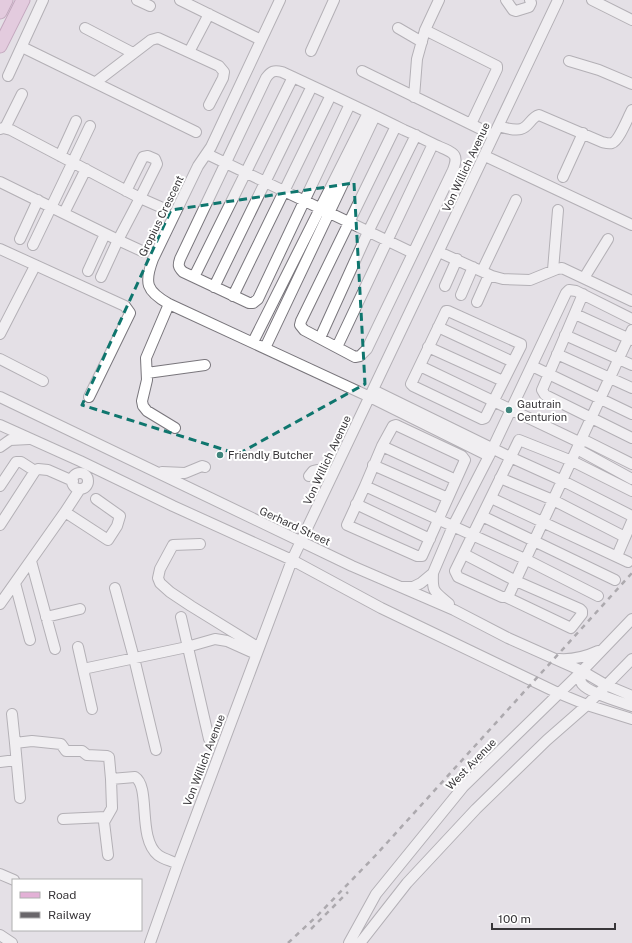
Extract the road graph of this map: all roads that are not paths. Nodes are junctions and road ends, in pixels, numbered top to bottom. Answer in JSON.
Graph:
{"nodes":[{"id":1,"x":6,"y":0,"type":"edge"},
{"id":2,"x":22,"y":0,"type":"edge"},
{"id":3,"x":43,"y":0,"type":"edge"},
{"id":4,"x":138,"y":0,"type":"edge"},
{"id":5,"x":180,"y":0,"type":"edge"},
{"id":6,"x":280,"y":0,"type":"edge"},
{"id":7,"x":334,"y":0,"type":"edge"},
{"id":8,"x":439,"y":0,"type":"edge"},
{"id":9,"x":506,"y":0,"type":"edge"},
{"id":10,"x":530,"y":0,"type":"edge"},
{"id":11,"x":558,"y":0,"type":"edge"},
{"id":12,"x":592,"y":0,"type":"edge"},
{"id":13,"x":197,"y":4,"type":"edge"},
{"id":14,"x":150,"y":6,"type":"dead end"},
{"id":15,"x":0,"y":12,"type":"edge"},
{"id":16,"x":209,"y":14,"type":"junction"},
{"id":17,"x":632,"y":20,"type":"edge"},
{"id":18,"x":85,"y":28,"type":"dead end"},
{"id":19,"x":398,"y":28,"type":"dead end"},
{"id":20,"x":425,"y":30,"type":"junction"},
{"id":21,"x":261,"y":40,"type":"junction"},
{"id":22,"x":422,"y":42,"type":"junction"},
{"id":23,"x":0,"y":46,"type":"edge"},
{"id":24,"x":22,"y":47,"type":"junction"},
{"id":25,"x":311,"y":51,"type":"dead end"},
{"id":26,"x":133,"y":52,"type":"junction"},
{"id":27,"x":189,"y":52,"type":"junction"},
{"id":28,"x":569,"y":62,"type":"dead end"},
{"id":29,"x":362,"y":71,"type":"dead end"},
{"id":30,"x":8,"y":76,"type":"dead end"},
{"id":31,"x":292,"y":77,"type":"junction"},
{"id":32,"x":96,"y":82,"type":"junction"},
{"id":33,"x":632,"y":84,"type":"edge"},
{"id":34,"x":312,"y":86,"type":"junction"},
{"id":35,"x":22,"y":94,"type":"dead end"},
{"id":36,"x":331,"y":95,"type":"junction"},
{"id":37,"x":414,"y":97,"type":"junction"},
{"id":38,"x":350,"y":104,"type":"junction"},
{"id":39,"x":209,"y":105,"type":"dead end"},
{"id":40,"x":632,"y":110,"type":"edge"},
{"id":41,"x":372,"y":114,"type":"junction"},
{"id":42,"x":76,"y":121,"type":"dead end"},
{"id":43,"x":471,"y":124,"type":"junction"},
{"id":44,"x":90,"y":126,"type":"dead end"},
{"id":45,"x":396,"y":126,"type":"junction"},
{"id":46,"x":3,"y":128,"type":"edge"},
{"id":47,"x":496,"y":131,"type":"junction"},
{"id":48,"x":196,"y":132,"type":"dead end"},
{"id":49,"x":583,"y":133,"type":"junction"},
{"id":50,"x":416,"y":135,"type":"junction"},
{"id":51,"x":433,"y":144,"type":"junction"},
{"id":52,"x":207,"y":154,"type":"junction"},
{"id":53,"x":60,"y":156,"type":"junction"},
{"id":54,"x":485,"y":156,"type":"junction"},
{"id":55,"x":72,"y":162,"type":"junction"},
{"id":56,"x":225,"y":163,"type":"junction"},
{"id":57,"x":86,"y":169,"type":"junction"},
{"id":58,"x":245,"y":172,"type":"junction"},
{"id":59,"x":563,"y":177,"type":"dead end"},
{"id":60,"x":0,"y":182,"type":"edge"},
{"id":61,"x":266,"y":183,"type":"junction"},
{"id":62,"x":126,"y":190,"type":"junction"},
{"id":63,"x":284,"y":192,"type":"junction"},
{"id":64,"x":140,"y":198,"type":"junction"},
{"id":65,"x":38,"y":200,"type":"junction"},
{"id":66,"x":516,"y":200,"type":"dead end"},
{"id":67,"x":303,"y":201,"type":"junction"},
{"id":68,"x":51,"y":207,"type":"junction"},
{"id":69,"x":165,"y":209,"type":"dead end"},
{"id":70,"x":558,"y":210,"type":"dead end"},
{"id":71,"x":324,"y":211,"type":"junction"},
{"id":72,"x":64,"y":213,"type":"junction"},
{"id":73,"x":349,"y":223,"type":"junction"},
{"id":74,"x":632,"y":225,"type":"edge"},
{"id":75,"x":368,"y":232,"type":"junction"},
{"id":76,"x":105,"y":234,"type":"junction"},
{"id":77,"x":608,"y":238,"type":"dead end"},
{"id":78,"x":20,"y":239,"type":"dead end"},
{"id":79,"x":118,"y":240,"type":"junction"},
{"id":80,"x":387,"y":241,"type":"junction"},
{"id":81,"x":33,"y":245,"type":"dead end"},
{"id":82,"x":0,"y":249,"type":"edge"},
{"id":83,"x":144,"y":252,"type":"dead end"},
{"id":84,"x":439,"y":252,"type":"junction"},
{"id":85,"x":413,"y":253,"type":"junction"},
{"id":86,"x":457,"y":259,"type":"junction"},
{"id":87,"x":35,"y":266,"type":"junction"},
{"id":88,"x":553,"y":270,"type":"junction"},
{"id":89,"x":88,"y":271,"type":"dead end"},
{"id":90,"x":482,"y":271,"type":"junction"},
{"id":91,"x":101,"y":277,"type":"dead end"},
{"id":92,"x":194,"y":277,"type":"junction"},
{"id":93,"x":584,"y":278,"type":"junction"},
{"id":94,"x":445,"y":286,"type":"dead end"},
{"id":95,"x":214,"y":287,"type":"junction"},
{"id":96,"x":583,"y":294,"type":"junction"},
{"id":97,"x":462,"y":295,"type":"dead end"},
{"id":98,"x":233,"y":296,"type":"junction"},
{"id":99,"x":632,"y":301,"type":"edge"},
{"id":100,"x":477,"y":302,"type":"dead end"},
{"id":101,"x":169,"y":304,"type":"junction"},
{"id":102,"x":574,"y":314,"type":"junction"},
{"id":103,"x":632,"y":319,"type":"edge"},
{"id":104,"x":438,"y":327,"type":"junction"},
{"id":105,"x":0,"y":334,"type":"edge"},
{"id":106,"x":565,"y":335,"type":"junction"},
{"id":107,"x":631,"y":336,"type":"edge"},
{"id":108,"x":320,"y":338,"type":"junction"},
{"id":109,"x":253,"y":342,"type":"junction"},
{"id":110,"x":337,"y":347,"type":"junction"},
{"id":111,"x":265,"y":348,"type":"junction"},
{"id":112,"x":428,"y":348,"type":"junction"},
{"id":113,"x":557,"y":354,"type":"junction"},
{"id":114,"x":0,"y":359,"type":"edge"},
{"id":115,"x":619,"y":359,"type":"junction"},
{"id":116,"x":513,"y":362,"type":"junction"},
{"id":117,"x":205,"y":364,"type":"dead end"},
{"id":118,"x":632,"y":365,"type":"edge"},
{"id":119,"x":420,"y":366,"type":"junction"},
{"id":120,"x":532,"y":366,"type":"junction"},
{"id":121,"x":146,"y":373,"type":"junction"},
{"id":122,"x":549,"y":373,"type":"junction"},
{"id":123,"x":610,"y":378,"type":"junction"},
{"id":124,"x":44,"y":381,"type":"dead end"},
{"id":125,"x":503,"y":381,"type":"junction"},
{"id":126,"x":632,"y":388,"type":"edge"},
{"id":127,"x":371,"y":394,"type":"junction"},
{"id":128,"x":0,"y":397,"type":"edge"},
{"id":129,"x":89,"y":397,"type":"dead end"},
{"id":130,"x":601,"y":398,"type":"junction"},
{"id":131,"x":493,"y":401,"type":"junction"},
{"id":132,"x":511,"y":410,"type":"junction"},
{"id":133,"x":632,"y":414,"type":"edge"},
{"id":134,"x":592,"y":418,"type":"junction"},
{"id":135,"x":0,"y":425,"type":"edge"},
{"id":136,"x":175,"y":428,"type":"dead end"},
{"id":137,"x":632,"y":438,"type":"edge"},
{"id":138,"x":31,"y":439,"type":"junction"},
{"id":139,"x":580,"y":444,"type":"junction"},
{"id":140,"x":382,"y":446,"type":"junction"},
{"id":141,"x":0,"y":447,"type":"edge"},
{"id":142,"x":490,"y":452,"type":"junction"},
{"id":143,"x":510,"y":457,"type":"junction"},
{"id":144,"x":80,"y":461,"type":"junction"},
{"id":145,"x":572,"y":462,"type":"junction"},
{"id":146,"x":632,"y":464,"type":"edge"},
{"id":147,"x":373,"y":465,"type":"junction"},
{"id":148,"x":206,"y":466,"type":"dead end"},
{"id":149,"x":35,"y":471,"type":"junction"},
{"id":150,"x":158,"y":472,"type":"junction"},
{"id":151,"x":110,"y":474,"type":"junction"},
{"id":152,"x":85,"y":476,"type":"junction"},
{"id":153,"x":309,"y":476,"type":"dead end"},
{"id":154,"x":332,"y":476,"type":"junction"},
{"id":155,"x":500,"y":478,"type":"junction"},
{"id":156,"x":632,"y":479,"type":"edge"},
{"id":157,"x":456,"y":480,"type":"junction"},
{"id":158,"x":73,"y":481,"type":"junction"},
{"id":159,"x":562,"y":481,"type":"junction"},
{"id":160,"x":0,"y":486,"type":"edge"},
{"id":161,"x":365,"y":486,"type":"junction"},
{"id":162,"x":80,"y":489,"type":"junction"},
{"id":163,"x":632,"y":491,"type":"edge"},
{"id":164,"x":448,"y":498,"type":"junction"},
{"id":165,"x":491,"y":498,"type":"junction"},
{"id":166,"x":96,"y":499,"type":"dead end"},
{"id":167,"x":553,"y":500,"type":"junction"},
{"id":168,"x":356,"y":504,"type":"junction"},
{"id":169,"x":65,"y":512,"type":"junction"},
{"id":170,"x":482,"y":516,"type":"junction"},
{"id":171,"x":632,"y":516,"type":"edge"},
{"id":172,"x":439,"y":520,"type":"junction"},
{"id":173,"x":632,"y":521,"type":"edge"},
{"id":174,"x":543,"y":522,"type":"junction"},
{"id":175,"x":0,"y":525,"type":"edge"},
{"id":176,"x":453,"y":526,"type":"junction"},
{"id":177,"x":473,"y":536,"type":"junction"},
{"id":178,"x":430,"y":538,"type":"junction"},
{"id":179,"x":625,"y":538,"type":"junction"},
{"id":180,"x":534,"y":540,"type":"junction"},
{"id":181,"x":302,"y":542,"type":"junction"},
{"id":182,"x":200,"y":544,"type":"dead end"},
{"id":183,"x":464,"y":554,"type":"junction"},
{"id":184,"x":617,"y":556,"type":"junction"},
{"id":185,"x":525,"y":559,"type":"junction"},
{"id":186,"x":292,"y":560,"type":"junction"},
{"id":187,"x":31,"y":561,"type":"junction"},
{"id":188,"x":628,"y":562,"type":"dead end"},
{"id":189,"x":433,"y":572,"type":"junction"},
{"id":190,"x":615,"y":580,"type":"dead end"},
{"id":191,"x":516,"y":581,"type":"junction"},
{"id":192,"x":15,"y":583,"type":"junction"},
{"id":193,"x":402,"y":587,"type":"junction"},
{"id":194,"x":115,"y":588,"type":"dead end"},
{"id":195,"x":598,"y":596,"type":"dead end"},
{"id":196,"x":506,"y":597,"type":"junction"},
{"id":197,"x":0,"y":604,"type":"edge"},
{"id":198,"x":80,"y":610,"type":"dead end"},
{"id":199,"x":454,"y":610,"type":"junction"},
{"id":200,"x":46,"y":616,"type":"junction"},
{"id":201,"x":181,"y":617,"type":"dead end"},
{"id":202,"x":632,"y":619,"type":"edge"},
{"id":203,"x":30,"y":640,"type":"dead end"},
{"id":204,"x":78,"y":647,"type":"dead end"},
{"id":205,"x":187,"y":647,"type":"junction"},
{"id":206,"x":55,"y":649,"type":"dead end"},
{"id":207,"x":601,"y":650,"type":"junction"},
{"id":208,"x":258,"y":651,"type":"junction"},
{"id":209,"x":134,"y":658,"type":"junction"},
{"id":210,"x":552,"y":658,"type":"junction"},
{"id":211,"x":632,"y":659,"type":"edge"},
{"id":212,"x":83,"y":669,"type":"junction"},
{"id":213,"x":582,"y":671,"type":"junction"},
{"id":214,"x":606,"y":685,"type":"junction"},
{"id":215,"x":558,"y":693,"type":"junction"},
{"id":216,"x":598,"y":694,"type":"junction"},
{"id":217,"x":632,"y":696,"type":"edge"},
{"id":218,"x":587,"y":705,"type":"junction"},
{"id":219,"x":632,"y":706,"type":"edge"},
{"id":220,"x":92,"y":709,"type":"dead end"},
{"id":221,"x":12,"y":714,"type":"dead end"},
{"id":222,"x":632,"y":718,"type":"edge"},
{"id":223,"x":209,"y":739,"type":"dead end"},
{"id":224,"x":15,"y":743,"type":"junction"},
{"id":225,"x":156,"y":750,"type":"dead end"},
{"id":226,"x":16,"y":760,"type":"junction"},
{"id":227,"x":0,"y":762,"type":"edge"},
{"id":228,"x":111,"y":779,"type":"junction"},
{"id":229,"x":20,"y":798,"type":"dead end"},
{"id":230,"x":106,"y":818,"type":"junction"},
{"id":231,"x":63,"y":819,"type":"dead end"},
{"id":232,"x":108,"y":855,"type":"dead end"},
{"id":233,"x":178,"y":864,"type":"junction"},
{"id":234,"x":0,"y":874,"type":"edge"},
{"id":235,"x":12,"y":879,"type":"edge"},
{"id":236,"x":0,"y":935,"type":"edge"},
{"id":237,"x":152,"y":942,"type":"edge"},
{"id":238,"x":12,"y":943,"type":"edge"},
{"id":239,"x":349,"y":943,"type":"edge"},
{"id":240,"x":360,"y":943,"type":"edge"}],
"edges":[{"from":1,"to":15,"type":"main road"},
{"from":2,"to":23,"type":"main road"},
{"from":3,"to":24,"type":"street"},
{"from":4,"to":14,"type":"street"},
{"from":5,"to":13,"type":"street"},
{"from":6,"to":21,"type":"street","name":"Gropius Crescent"},
{"from":7,"to":25,"type":"street"},
{"from":8,"to":20,"type":"street"},
{"from":9,"to":10,"type":"street"},
{"from":11,"to":47,"type":"street","name":"Von Willich Avenue"},
{"from":12,"to":17,"type":"street"},
{"from":13,"to":16,"type":"street"},
{"from":16,"to":21,"type":"street"},
{"from":16,"to":27,"type":"street"},
{"from":18,"to":26,"type":"street"},
{"from":19,"to":22,"type":"street"},
{"from":20,"to":22,"type":"street"},
{"from":20,"to":43,"type":"street"},
{"from":21,"to":52,"type":"street","name":"Gropius Crescent"},
{"from":22,"to":37,"type":"street"},
{"from":24,"to":30,"type":"street"},
{"from":24,"to":32,"type":"street"},
{"from":26,"to":27,"type":"street"},
{"from":26,"to":32,"type":"street"},
{"from":27,"to":39,"type":"street"},
{"from":28,"to":33,"type":"street"},
{"from":29,"to":37,"type":"street"},
{"from":31,"to":34,"type":"street"},
{"from":31,"to":56,"type":"street"},
{"from":31,"to":58,"type":"street"},
{"from":32,"to":48,"type":"street"},
{"from":34,"to":36,"type":"street"},
{"from":34,"to":61,"type":"street"},
{"from":35,"to":46,"type":"street"},
{"from":36,"to":38,"type":"street"},
{"from":36,"to":63,"type":"street"},
{"from":37,"to":43,"type":"street"},
{"from":38,"to":41,"type":"street"},
{"from":38,"to":67,"type":"street"},
{"from":40,"to":49,"type":"street"},
{"from":41,"to":45,"type":"street"},
{"from":41,"to":71,"type":"street"},
{"from":42,"to":53,"type":"street"},
{"from":43,"to":47,"type":"street"},
{"from":44,"to":55,"type":"street"},
{"from":45,"to":50,"type":"street"},
{"from":45,"to":73,"type":"street"},
{"from":46,"to":53,"type":"street"},
{"from":47,"to":49,"type":"street"},
{"from":47,"to":54,"type":"street","name":"Von Willich Avenue"},
{"from":49,"to":59,"type":"street"},
{"from":50,"to":51,"type":"street"},
{"from":50,"to":75,"type":"street"},
{"from":51,"to":80,"type":"street"},
{"from":51,"to":85,"type":"street"},
{"from":52,"to":56,"type":"street"},
{"from":52,"to":101,"type":"street","name":"Gropius Crescent"},
{"from":53,"to":55,"type":"street"},
{"from":54,"to":74,"type":"street"},
{"from":54,"to":84,"type":"street","name":"Von Willich Avenue"},
{"from":55,"to":57,"type":"street"},
{"from":55,"to":68,"type":"street"},
{"from":56,"to":58,"type":"street"},
{"from":56,"to":92,"type":"street"},
{"from":57,"to":62,"type":"street"},
{"from":57,"to":72,"type":"street"},
{"from":58,"to":61,"type":"street"},
{"from":58,"to":92,"type":"street"},
{"from":60,"to":65,"type":"street"},
{"from":61,"to":63,"type":"street"},
{"from":61,"to":95,"type":"street"},
{"from":62,"to":64,"type":"street"},
{"from":62,"to":64,"type":"street"},
{"from":63,"to":67,"type":"street"},
{"from":63,"to":98,"type":"street"},
{"from":64,"to":69,"type":"street"},
{"from":64,"to":79,"type":"street"},
{"from":65,"to":68,"type":"street"},
{"from":65,"to":78,"type":"street"},
{"from":66,"to":90,"type":"street"},
{"from":67,"to":71,"type":"street"},
{"from":67,"to":98,"type":"street"},
{"from":68,"to":72,"type":"street"},
{"from":68,"to":81,"type":"street"},
{"from":70,"to":88,"type":"street"},
{"from":71,"to":73,"type":"street"},
{"from":71,"to":109,"type":"street"},
{"from":71,"to":111,"type":"street"},
{"from":72,"to":76,"type":"street"},
{"from":73,"to":75,"type":"street"},
{"from":73,"to":108,"type":"street"},
{"from":75,"to":80,"type":"street"},
{"from":75,"to":108,"type":"street"},
{"from":76,"to":79,"type":"street"},
{"from":76,"to":89,"type":"street"},
{"from":77,"to":93,"type":"street"},
{"from":79,"to":83,"type":"street"},
{"from":79,"to":91,"type":"street"},
{"from":80,"to":85,"type":"street"},
{"from":80,"to":110,"type":"street"},
{"from":82,"to":87,"type":"street"},
{"from":84,"to":86,"type":"street"},
{"from":84,"to":127,"type":"street","name":"Von Willich Avenue"},
{"from":85,"to":110,"type":"street"},
{"from":86,"to":90,"type":"street"},
{"from":86,"to":94,"type":"street"},
{"from":87,"to":105,"type":"street"},
{"from":87,"to":129,"type":"street"},
{"from":88,"to":90,"type":"street"},
{"from":88,"to":93,"type":"street"},
{"from":90,"to":97,"type":"street"},
{"from":90,"to":100,"type":"street"},
{"from":92,"to":95,"type":"street"},
{"from":93,"to":99,"type":"street"},
{"from":95,"to":98,"type":"street"},
{"from":96,"to":102,"type":"street"},
{"from":96,"to":103,"type":"street"},
{"from":96,"to":120,"type":"street"},
{"from":101,"to":109,"type":"street","name":"Gropius Crescent"},
{"from":101,"to":121,"type":"street"},
{"from":102,"to":106,"type":"street"},
{"from":102,"to":107,"type":"street"},
{"from":104,"to":112,"type":"street"},
{"from":104,"to":116,"type":"street"},
{"from":104,"to":116,"type":"street"},
{"from":106,"to":113,"type":"street"},
{"from":106,"to":115,"type":"street"},
{"from":107,"to":115,"type":"street"},
{"from":108,"to":110,"type":"street"},
{"from":109,"to":111,"type":"street","name":"Gropius Crescent"},
{"from":111,"to":127,"type":"street","name":"Gropius Crescent"},
{"from":112,"to":119,"type":"street"},
{"from":112,"to":125,"type":"street"},
{"from":113,"to":122,"type":"street"},
{"from":113,"to":123,"type":"street"},
{"from":114,"to":124,"type":"street"},
{"from":115,"to":118,"type":"street"},
{"from":115,"to":123,"type":"street"},
{"from":116,"to":125,"type":"street"},
{"from":117,"to":121,"type":"street"},
{"from":119,"to":131,"type":"street"},
{"from":119,"to":131,"type":"street"},
{"from":120,"to":122,"type":"street"},
{"from":120,"to":132,"type":"street"},
{"from":121,"to":136,"type":"street"},
{"from":122,"to":130,"type":"street"},
{"from":122,"to":134,"type":"street"},
{"from":123,"to":126,"type":"street"},
{"from":123,"to":130,"type":"street"},
{"from":125,"to":131,"type":"street"},
{"from":127,"to":142,"type":"street","name":"Gropius Crescent"},
{"from":127,"to":154,"type":"street","name":"Von Willich Avenue"},
{"from":128,"to":150,"type":"street","name":"Gerhard Street"},
{"from":130,"to":133,"type":"street"},
{"from":130,"to":134,"type":"street"},
{"from":131,"to":132,"type":"street"},
{"from":132,"to":139,"type":"street"},
{"from":132,"to":142,"type":"street"},
{"from":134,"to":137,"type":"street"},
{"from":134,"to":139,"type":"street"},
{"from":135,"to":138,"type":"street"},
{"from":138,"to":141,"type":"street"},
{"from":138,"to":144,"type":"street"},
{"from":139,"to":145,"type":"street"},
{"from":139,"to":146,"type":"street"},
{"from":139,"to":156,"type":"street"},
{"from":140,"to":147,"type":"street"},
{"from":140,"to":157,"type":"street"},
{"from":140,"to":157,"type":"street"},
{"from":142,"to":143,"type":"street","name":"Gropius Crescent"},
{"from":142,"to":176,"type":"street"},
{"from":143,"to":145,"type":"street"},
{"from":143,"to":155,"type":"street"},
{"from":143,"to":159,"type":"street","name":"Gropius Crescent"},
{"from":144,"to":151,"type":"street"},
{"from":144,"to":152,"type":"street"},
{"from":145,"to":159,"type":"street"},
{"from":145,"to":163,"type":"street"},
{"from":147,"to":161,"type":"street"},
{"from":147,"to":164,"type":"street"},
{"from":148,"to":150,"type":"street"},
{"from":149,"to":158,"type":"street"},
{"from":149,"to":160,"type":"street"},
{"from":149,"to":175,"type":"street"},
{"from":150,"to":181,"type":"street","name":"Gerhard Street"},
{"from":151,"to":152,"type":"street"},
{"from":151,"to":186,"type":"street"},
{"from":152,"to":158,"type":"street"},
{"from":152,"to":162,"type":"street"},
{"from":153,"to":154,"type":"street"},
{"from":154,"to":181,"type":"street","name":"Von Willich Avenue"},
{"from":155,"to":165,"type":"street"},
{"from":155,"to":167,"type":"street"},
{"from":157,"to":164,"type":"street"},
{"from":158,"to":162,"type":"street"},
{"from":159,"to":167,"type":"street"},
{"from":159,"to":171,"type":"street","name":"Gropius Crescent"},
{"from":161,"to":168,"type":"street"},
{"from":161,"to":172,"type":"street"},
{"from":162,"to":169,"type":"street"},
{"from":164,"to":172,"type":"street"},
{"from":165,"to":170,"type":"street"},
{"from":165,"to":174,"type":"street"},
{"from":166,"to":169,"type":"street"},
{"from":167,"to":174,"type":"street"},
{"from":167,"to":179,"type":"street"},
{"from":168,"to":178,"type":"street"},
{"from":168,"to":178,"type":"street"},
{"from":169,"to":187,"type":"street"},
{"from":170,"to":177,"type":"street"},
{"from":170,"to":180,"type":"street"},
{"from":172,"to":176,"type":"street"},
{"from":172,"to":178,"type":"street"},
{"from":173,"to":179,"type":"street"},
{"from":174,"to":180,"type":"street"},
{"from":174,"to":184,"type":"street"},
{"from":176,"to":177,"type":"street"},
{"from":176,"to":189,"type":"street"},
{"from":177,"to":183,"type":"street"},
{"from":177,"to":185,"type":"street"},
{"from":179,"to":184,"type":"street"},
{"from":180,"to":185,"type":"street"},
{"from":180,"to":190,"type":"street"},
{"from":181,"to":186,"type":"street","name":"Von Willich Avenue"},
{"from":181,"to":193,"type":"street","name":"Gerhard Street"},
{"from":182,"to":208,"type":"street"},
{"from":183,"to":191,"type":"street"},
{"from":183,"to":196,"type":"street"},
{"from":184,"to":188,"type":"street"},
{"from":185,"to":191,"type":"street"},
{"from":185,"to":195,"type":"street"},
{"from":186,"to":208,"type":"street","name":"Von Willich Avenue"},
{"from":186,"to":215,"type":"street"},
{"from":187,"to":192,"type":"street"},
{"from":187,"to":200,"type":"street"},
{"from":189,"to":193,"type":"street"},
{"from":189,"to":199,"type":"street"},
{"from":191,"to":196,"type":"street"},
{"from":191,"to":196,"type":"street"},
{"from":192,"to":197,"type":"street"},
{"from":192,"to":203,"type":"street"},
{"from":193,"to":199,"type":"street","name":"Gerhard Street"},
{"from":194,"to":209,"type":"street"},
{"from":198,"to":200,"type":"street"},
{"from":199,"to":210,"type":"street","name":"Gerhard Street"},
{"from":200,"to":206,"type":"street"},
{"from":201,"to":205,"type":"street"},
{"from":202,"to":207,"type":"street","name":"West Avenue"},
{"from":204,"to":212,"type":"street"},
{"from":205,"to":208,"type":"street"},
{"from":205,"to":209,"type":"street"},
{"from":205,"to":223,"type":"street"},
{"from":207,"to":210,"type":"street"},
{"from":207,"to":213,"type":"street","name":"West Avenue"},
{"from":208,"to":233,"type":"street","name":"Von Willich Avenue"},
{"from":209,"to":212,"type":"street"},
{"from":209,"to":225,"type":"street"},
{"from":210,"to":213,"type":"street","name":"Gerhard Street"},
{"from":211,"to":214,"type":"street"},
{"from":212,"to":220,"type":"street"},
{"from":213,"to":214,"type":"street","name":"Gerhard Street"},
{"from":213,"to":215,"type":"street","name":"West Avenue"},
{"from":213,"to":216,"type":"street"},
{"from":214,"to":216,"type":"street"},
{"from":214,"to":217,"type":"street","name":"Gerhard Street"},
{"from":215,"to":218,"type":"street"},
{"from":215,"to":239,"type":"street","name":"West Avenue"},
{"from":216,"to":218,"type":"street"},
{"from":216,"to":219,"type":"street"},
{"from":218,"to":222,"type":"street"},
{"from":218,"to":240,"type":"street"},
{"from":221,"to":224,"type":"street"},
{"from":224,"to":226,"type":"street"},
{"from":224,"to":228,"type":"street"},
{"from":226,"to":227,"type":"street"},
{"from":226,"to":229,"type":"street"},
{"from":228,"to":230,"type":"street"},
{"from":228,"to":233,"type":"street"},
{"from":230,"to":231,"type":"street"},
{"from":230,"to":232,"type":"street"},
{"from":233,"to":237,"type":"street","name":"Von Willich Avenue"},
{"from":234,"to":235,"type":"street"},
{"from":236,"to":238,"type":"street"}]}
